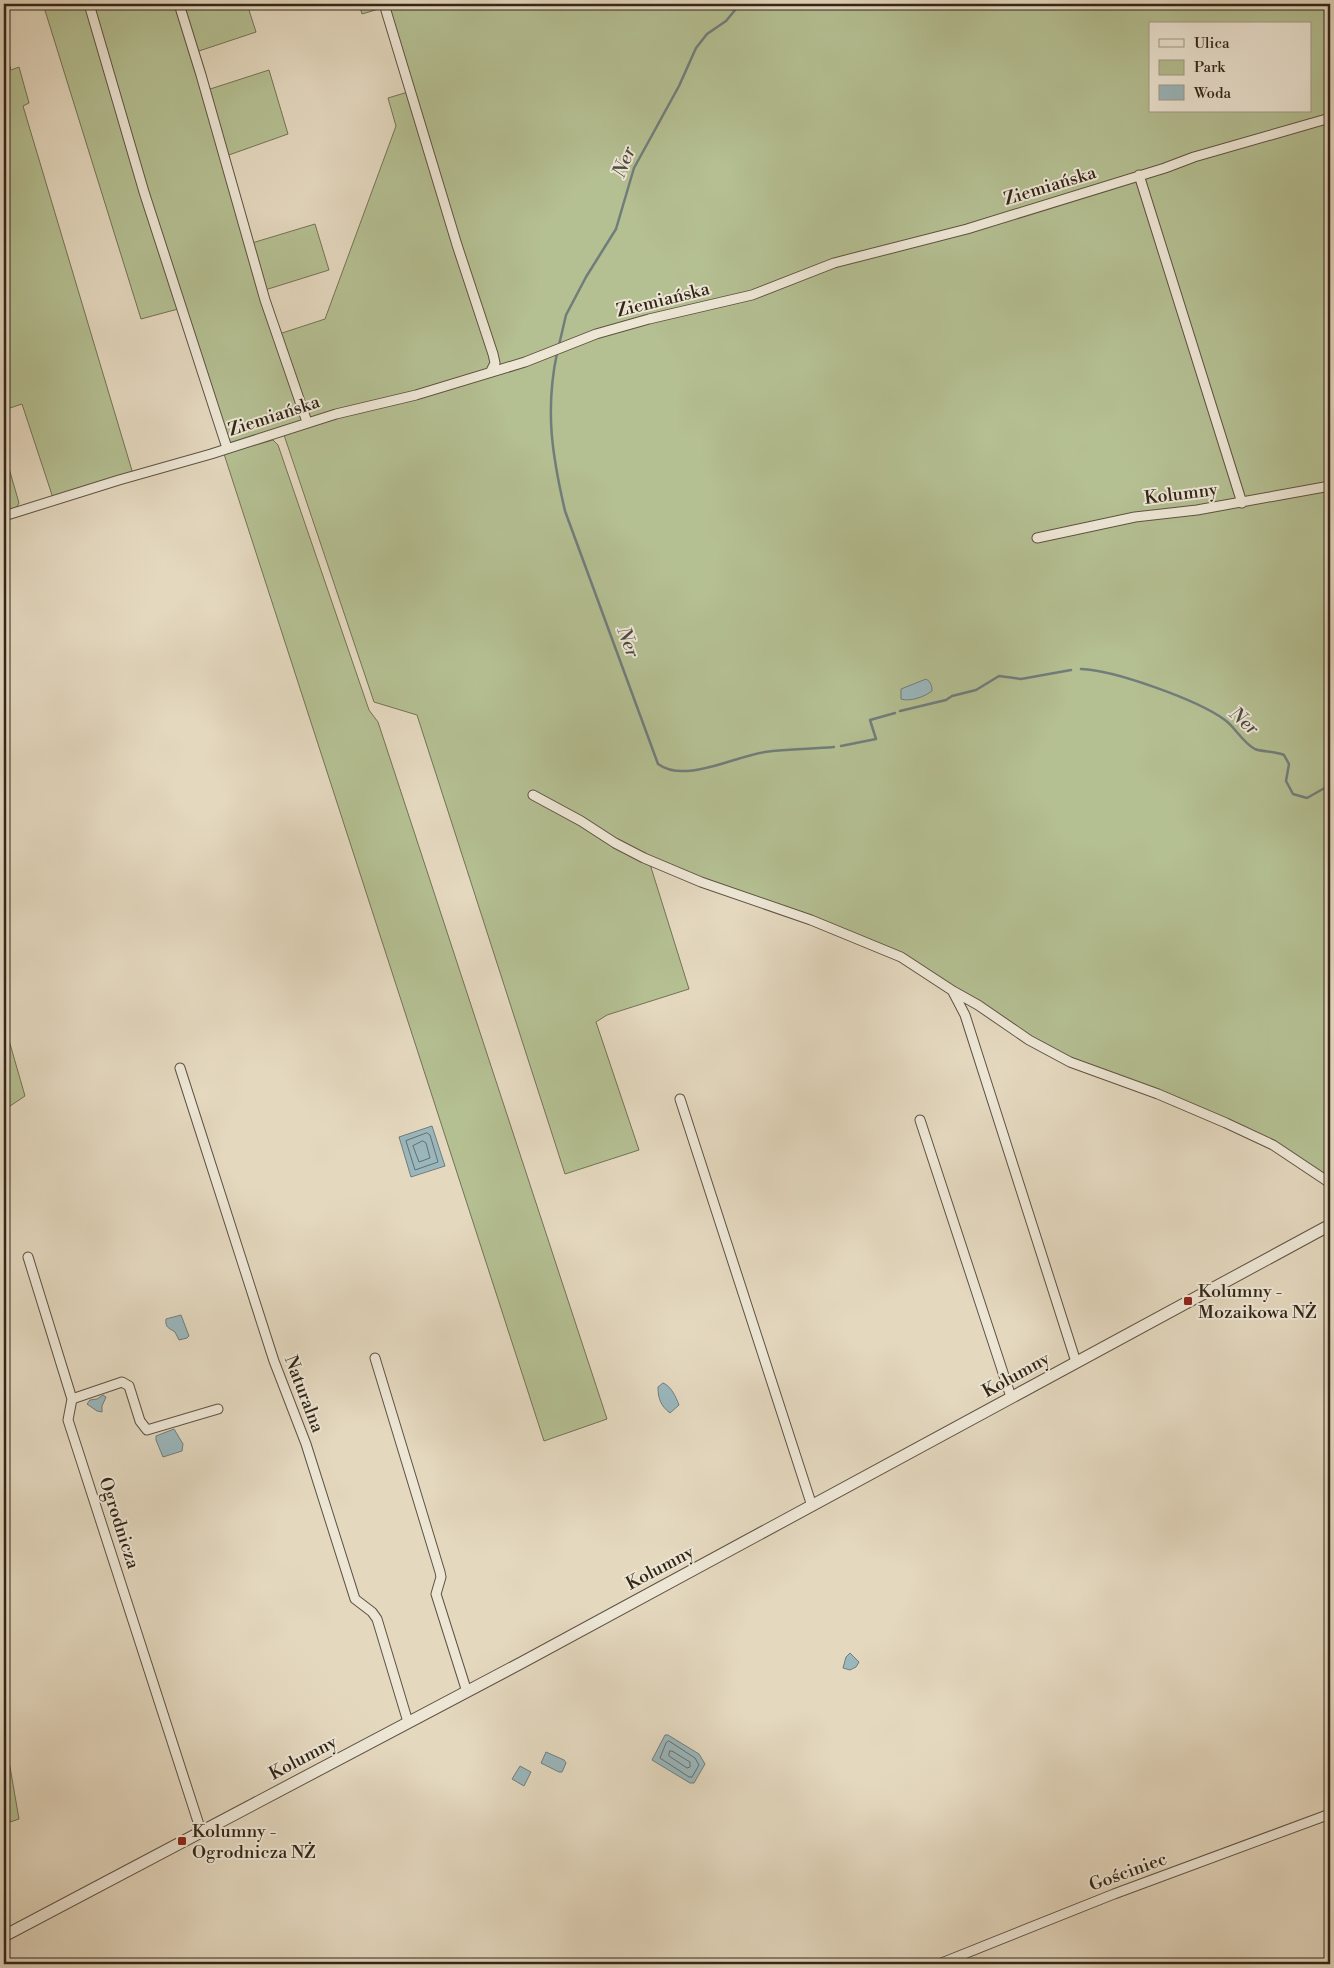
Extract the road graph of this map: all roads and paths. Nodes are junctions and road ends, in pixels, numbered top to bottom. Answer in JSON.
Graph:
{"nodes":[{"id":1,"x":89,"y":4,"type":"edge"},
{"id":2,"x":178,"y":4,"type":"edge"},
{"id":3,"x":384,"y":4,"type":"edge"},
{"id":4,"x":1330,"y":118,"type":"edge"},
{"id":5,"x":1139,"y":175,"type":"junction"},
{"id":6,"x":491,"y":371,"type":"junction"},
{"id":7,"x":307,"y":422,"type":"junction"},
{"id":8,"x":227,"y":448,"type":"junction"},
{"id":9,"x":1330,"y":486,"type":"edge"},
{"id":10,"x":1242,"y":502,"type":"junction"},
{"id":11,"x":4,"y":516,"type":"edge"},
{"id":12,"x":1037,"y":538,"type":"dead end"},
{"id":13,"x":533,"y":794,"type":"dead end"},
{"id":14,"x":953,"y":991,"type":"junction"},
{"id":15,"x":180,"y":1068,"type":"dead end"},
{"id":16,"x":680,"y":1099,"type":"dead end"},
{"id":17,"x":920,"y":1120,"type":"dead end"},
{"id":18,"x":1330,"y":1182,"type":"edge"},
{"id":19,"x":1330,"y":1225,"type":"edge"},
{"id":20,"x":28,"y":1257,"type":"dead end"},
{"id":21,"x":375,"y":1358,"type":"dead end"},
{"id":22,"x":1076,"y":1362,"type":"junction"},
{"id":23,"x":1011,"y":1397,"type":"junction"},
{"id":24,"x":72,"y":1399,"type":"junction"},
{"id":25,"x":218,"y":1409,"type":"dead end"},
{"id":26,"x":812,"y":1506,"type":"junction"},
{"id":27,"x":467,"y":1692,"type":"junction"},
{"id":28,"x":408,"y":1722,"type":"junction"},
{"id":29,"x":1330,"y":1814,"type":"edge"},
{"id":30,"x":201,"y":1832,"type":"junction"},
{"id":31,"x":4,"y":1936,"type":"edge"},
{"id":32,"x":939,"y":1964,"type":"edge"}],
"edges":[{"from":1,"to":8,"type":"street"},
{"from":2,"to":7,"type":"street"},
{"from":3,"to":6,"type":"street"},
{"from":4,"to":5,"type":"street","name":"Ziemiańska"},
{"from":5,"to":6,"type":"street","name":"Ziemiańska"},
{"from":5,"to":10,"type":"street"},
{"from":6,"to":7,"type":"street","name":"Ziemiańska"},
{"from":7,"to":8,"type":"street","name":"Ziemiańska"},
{"from":8,"to":11,"type":"street","name":"Ziemiańska"},
{"from":9,"to":10,"type":"street","name":"Kolumny"},
{"from":10,"to":12,"type":"street","name":"Kolumny"},
{"from":13,"to":14,"type":"street"},
{"from":14,"to":18,"type":"street"},
{"from":14,"to":22,"type":"street"},
{"from":15,"to":28,"type":"street","name":"Naturalna"},
{"from":16,"to":26,"type":"street"},
{"from":17,"to":23,"type":"street"},
{"from":19,"to":22,"type":"street","name":"Kolumny"},
{"from":20,"to":24,"type":"street"},
{"from":21,"to":27,"type":"street"},
{"from":22,"to":23,"type":"street","name":"Kolumny"},
{"from":23,"to":26,"type":"street","name":"Kolumny"},
{"from":24,"to":25,"type":"street"},
{"from":24,"to":30,"type":"street","name":"Ogrodnicza"},
{"from":26,"to":27,"type":"street","name":"Kolumny"},
{"from":27,"to":28,"type":"street","name":"Kolumny"},
{"from":28,"to":30,"type":"street","name":"Kolumny"},
{"from":29,"to":32,"type":"street","name":"Gościniec"},
{"from":30,"to":31,"type":"street","name":"Kolumny"}]}
